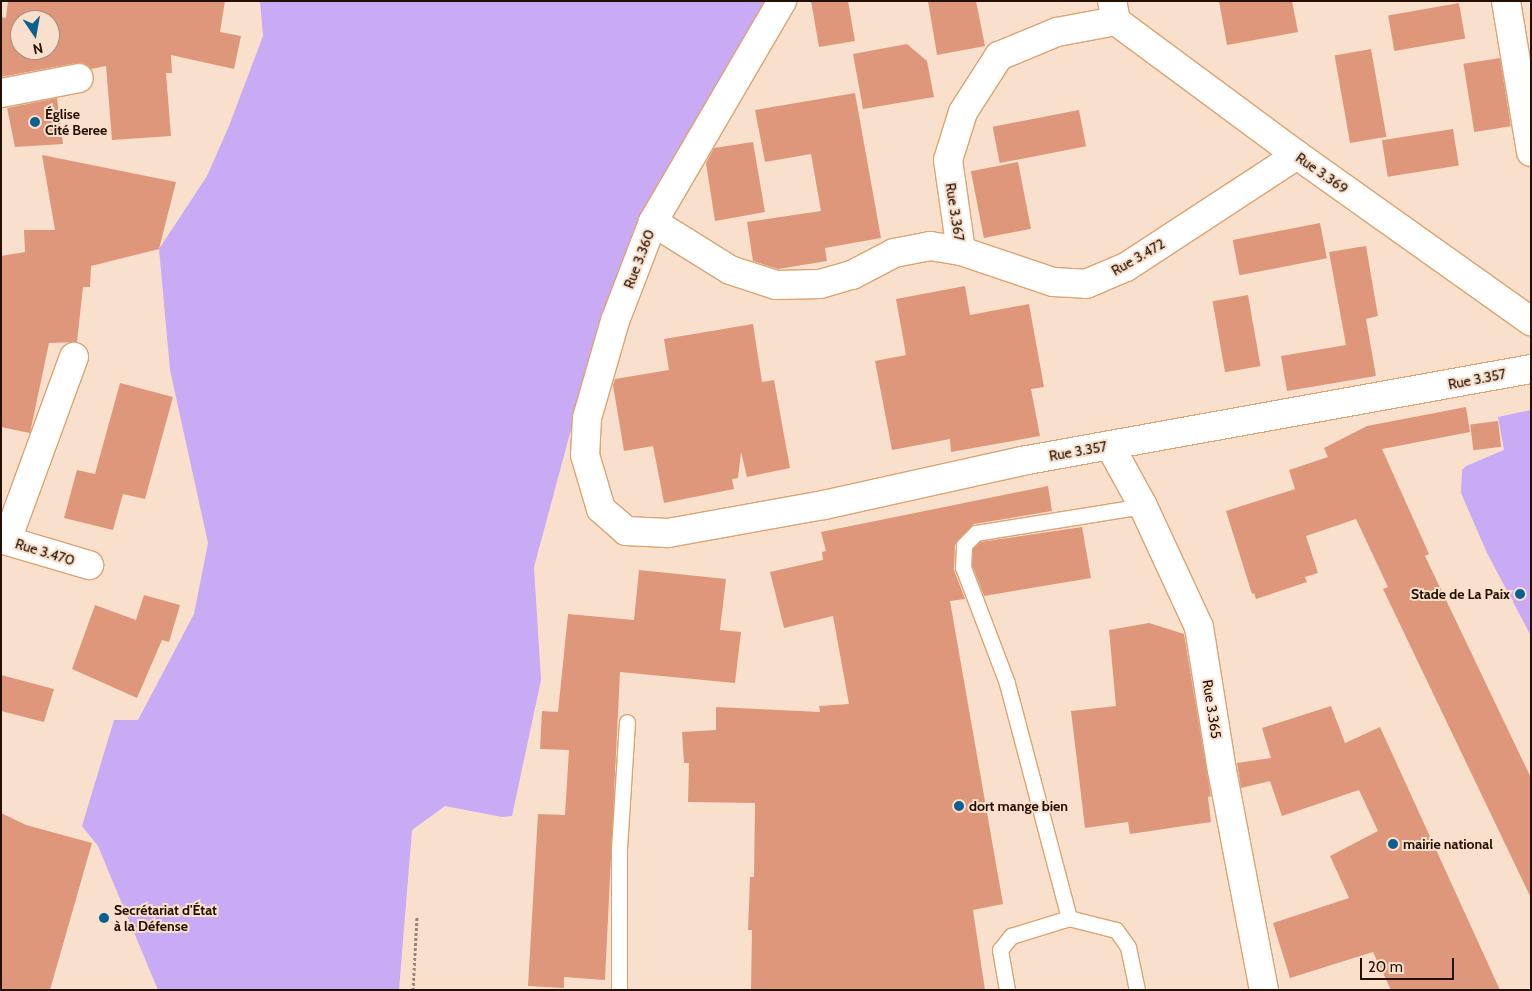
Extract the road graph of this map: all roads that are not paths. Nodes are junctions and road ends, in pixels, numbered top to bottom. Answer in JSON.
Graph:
{"nodes":[{"id":1,"x":782,"y":1,"type":"edge"},
{"id":2,"x":1506,"y":1,"type":"edge"},
{"id":3,"x":1114,"y":11,"type":"edge"},
{"id":4,"x":79,"y":78,"type":"dead end"},
{"id":5,"x":1,"y":93,"type":"edge"},
{"id":6,"x":1531,"y":152,"type":"edge"},
{"id":7,"x":1297,"y":155,"type":"junction"},
{"id":8,"x":653,"y":222,"type":"junction"},
{"id":9,"x":961,"y":251,"type":"junction"},
{"id":10,"x":1531,"y":321,"type":"edge"},
{"id":11,"x":74,"y":357,"type":"dead end"},
{"id":12,"x":1531,"y":369,"type":"edge"},
{"id":13,"x":1110,"y":446,"type":"junction"},
{"id":14,"x":1143,"y":506,"type":"junction"},
{"id":15,"x":626,"y":531,"type":"joint"},
{"id":16,"x":4,"y":540,"type":"edge"},
{"id":17,"x":89,"y":565,"type":"dead end"},
{"id":18,"x":627,"y":722,"type":"dead end"},
{"id":19,"x":1068,"y":918,"type":"junction"},
{"id":20,"x":619,"y":990,"type":"edge"},
{"id":21,"x":1007,"y":990,"type":"edge"},
{"id":22,"x":1137,"y":990,"type":"edge"},
{"id":23,"x":1264,"y":990,"type":"edge"}],
"edges":[{"from":1,"to":8,"type":"street","name":"Rue 3.360"},
{"from":2,"to":6,"type":"street"},
{"from":3,"to":7,"type":"street","name":"Rue 3.369"},
{"from":3,"to":9,"type":"street","name":"Rue 3.367"},
{"from":4,"to":5,"type":"street"},
{"from":7,"to":9,"type":"street","name":"Rue 3.472"},
{"from":7,"to":10,"type":"street","name":"Rue 3.369"},
{"from":8,"to":9,"type":"street","name":"Rue 3.367"},
{"from":8,"to":15,"type":"street","name":"Rue 3.360"},
{"from":11,"to":16,"type":"street"},
{"from":12,"to":13,"type":"street","name":"Rue 3.357"},
{"from":13,"to":14,"type":"street","name":"Rue 3.365"},
{"from":13,"to":15,"type":"street","name":"Rue 3.357"},
{"from":14,"to":19,"type":"lane"},
{"from":14,"to":23,"type":"street","name":"Rue 3.365"},
{"from":16,"to":17,"type":"street","name":"Rue 3.470"},
{"from":18,"to":20,"type":"lane"},
{"from":19,"to":21,"type":"lane"},
{"from":19,"to":22,"type":"lane"}]}
